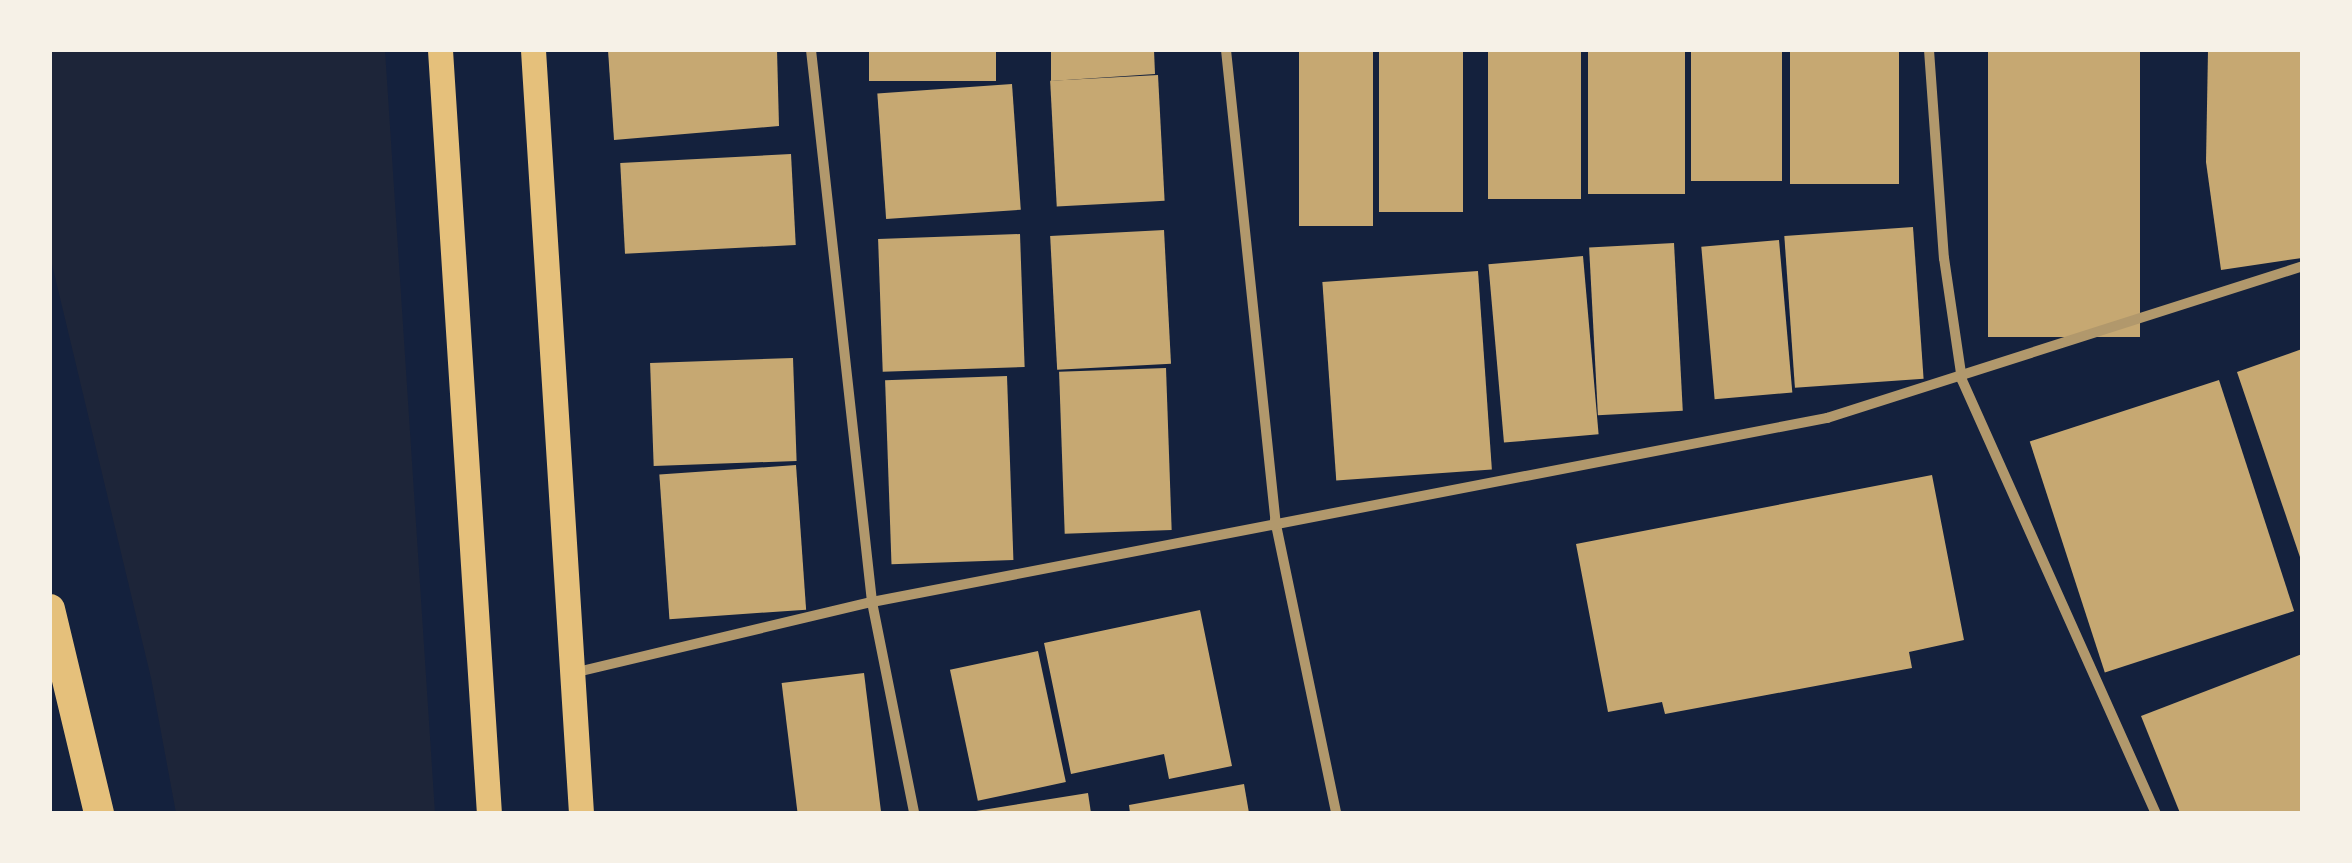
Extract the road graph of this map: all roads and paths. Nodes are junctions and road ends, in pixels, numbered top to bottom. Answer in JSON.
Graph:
{"nodes":[{"id":1,"x":440,"y":50,"type":"edge"},
{"id":2,"x":533,"y":50,"type":"edge"},
{"id":3,"x":811,"y":50,"type":"edge"},
{"id":4,"x":1226,"y":50,"type":"edge"},
{"id":5,"x":1928,"y":50,"type":"edge"},
{"id":6,"x":2302,"y":266,"type":"edge"},
{"id":7,"x":1962,"y":380,"type":"junction"},
{"id":8,"x":1275,"y":520,"type":"junction"},
{"id":9,"x":872,"y":602,"type":"junction"},
{"id":10,"x":50,"y":609,"type":"edge"},
{"id":11,"x":573,"y":673,"type":"junction"},
{"id":12,"x":100,"y":813,"type":"edge"},
{"id":13,"x":489,"y":813,"type":"edge"},
{"id":14,"x":582,"y":813,"type":"edge"},
{"id":15,"x":914,"y":813,"type":"edge"},
{"id":16,"x":1336,"y":813,"type":"edge"},
{"id":17,"x":2156,"y":813,"type":"edge"}],
"edges":[{"from":1,"to":13,"type":"main road"},
{"from":2,"to":11,"type":"main road"},
{"from":3,"to":9,"type":"street"},
{"from":4,"to":8,"type":"street"},
{"from":5,"to":7,"type":"street"},
{"from":6,"to":7,"type":"street"},
{"from":7,"to":8,"type":"street"},
{"from":7,"to":17,"type":"street"},
{"from":8,"to":9,"type":"street"},
{"from":8,"to":16,"type":"street"},
{"from":9,"to":11,"type":"street"},
{"from":9,"to":15,"type":"street"},
{"from":10,"to":12,"type":"highway"},
{"from":11,"to":14,"type":"main road"}]}
